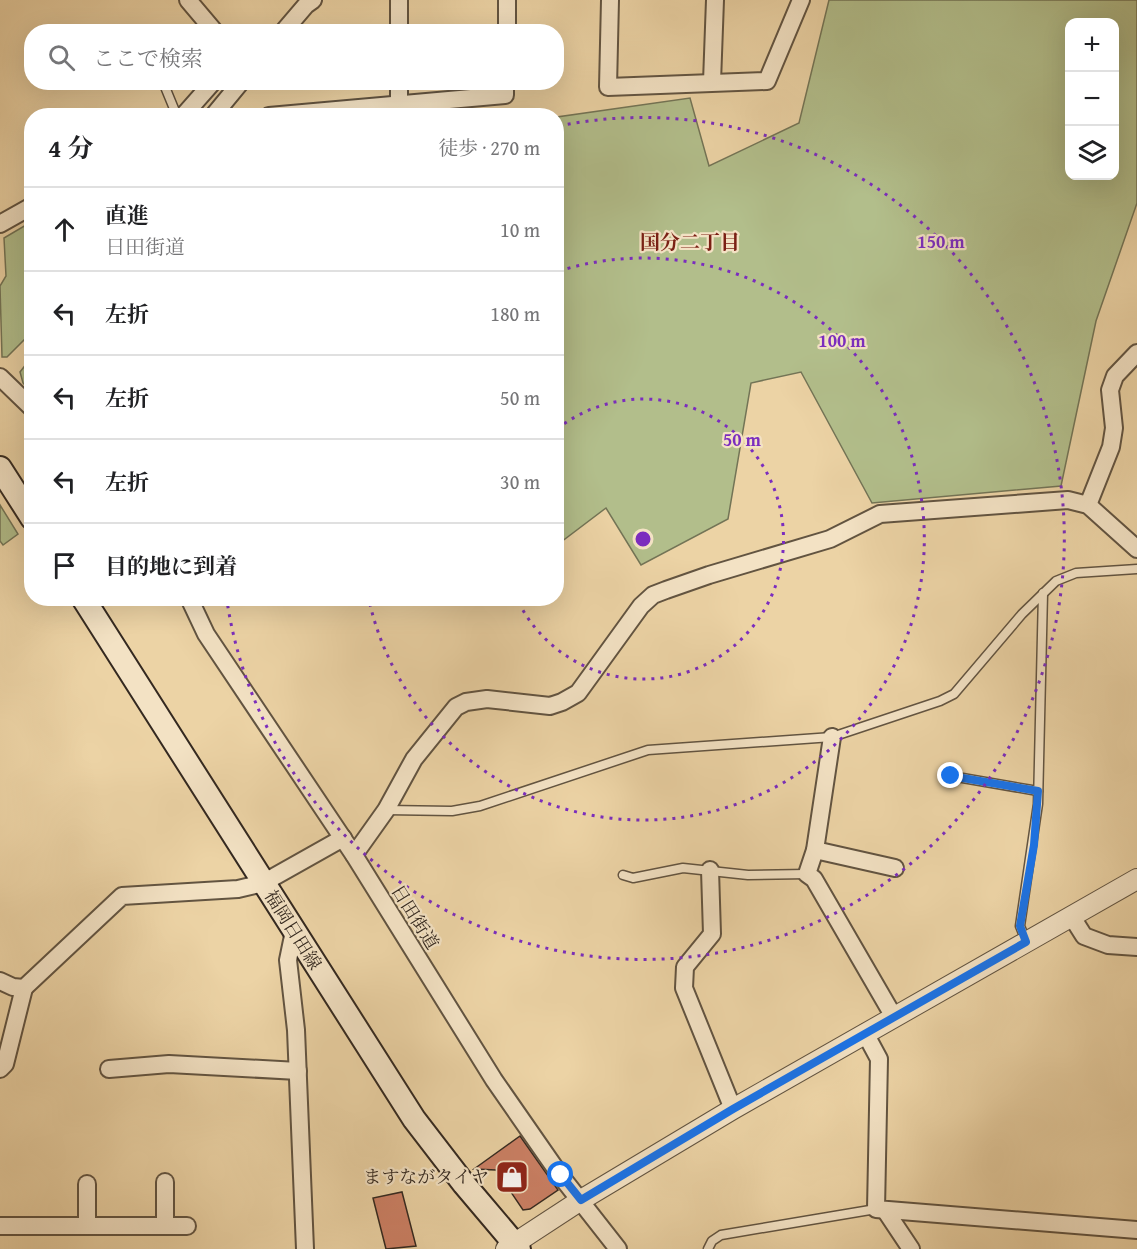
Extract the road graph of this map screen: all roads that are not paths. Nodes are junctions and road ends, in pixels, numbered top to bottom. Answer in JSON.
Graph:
{"nodes":[{"id":1,"x":188,"y":0,"type":"edge"},
{"id":2,"x":313,"y":0,"type":"edge"},
{"id":3,"x":399,"y":0,"type":"edge"},
{"id":4,"x":507,"y":0,"type":"edge"},
{"id":5,"x":610,"y":0,"type":"edge"},
{"id":6,"x":715,"y":0,"type":"edge"},
{"id":7,"x":801,"y":0,"type":"edge"},
{"id":8,"x":208,"y":24,"type":"edge"},
{"id":9,"x":290,"y":24,"type":"edge"},
{"id":10,"x":399,"y":24,"type":"edge"},
{"id":11,"x":507,"y":24,"type":"edge"},
{"id":12,"x":712,"y":82,"type":"junction"},
{"id":13,"x":166,"y":90,"type":"edge"},
{"id":14,"x":206,"y":90,"type":"edge"},
{"id":15,"x":234,"y":90,"type":"edge"},
{"id":16,"x":399,"y":90,"type":"edge"},
{"id":17,"x":507,"y":91,"type":"edge"},
{"id":18,"x":399,"y":104,"type":"junction"},
{"id":19,"x":174,"y":108,"type":"edge"},
{"id":20,"x":190,"y":108,"type":"edge"},
{"id":21,"x":220,"y":108,"type":"edge"},
{"id":22,"x":356,"y":108,"type":"edge"},
{"id":23,"x":24,"y":210,"type":"edge"},
{"id":24,"x":0,"y":224,"type":"edge"},
{"id":25,"x":1137,"y":353,"type":"edge"},
{"id":26,"x":3,"y":385,"type":"edge"},
{"id":27,"x":24,"y":402,"type":"edge"},
{"id":28,"x":0,"y":468,"type":"edge"},
{"id":29,"x":1088,"y":505,"type":"junction"},
{"id":30,"x":24,"y":506,"type":"edge"},
{"id":31,"x":1137,"y":549,"type":"edge"},
{"id":32,"x":1137,"y":569,"type":"edge"},
{"id":33,"x":1043,"y":593,"type":"junction"},
{"id":34,"x":88,"y":606,"type":"edge"},
{"id":35,"x":193,"y":606,"type":"edge"},
{"id":36,"x":831,"y":737,"type":"junction"},
{"id":37,"x":951,"y":776,"type":"dead end"},
{"id":38,"x":1038,"y":791,"type":"junction"},
{"id":39,"x":386,"y":810,"type":"junction"},
{"id":40,"x":343,"y":838,"type":"junction"},
{"id":41,"x":814,"y":850,"type":"junction"},
{"id":42,"x":354,"y":855,"type":"junction"},
{"id":43,"x":896,"y":868,"type":"dead end"},
{"id":44,"x":711,"y":870,"type":"junction"},
{"id":45,"x":807,"y":874,"type":"junction"},
{"id":46,"x":623,"y":875,"type":"dead end"},
{"id":47,"x":1137,"y":879,"type":"edge"},
{"id":48,"x":263,"y":883,"type":"junction"},
{"id":49,"x":1072,"y":916,"type":"junction"},
{"id":50,"x":294,"y":931,"type":"junction"},
{"id":51,"x":1026,"y":942,"type":"junction"},
{"id":52,"x":1137,"y":947,"type":"edge"},
{"id":53,"x":0,"y":981,"type":"edge"},
{"id":54,"x":24,"y":988,"type":"junction"},
{"id":55,"x":894,"y":1017,"type":"junction"},
{"id":56,"x":865,"y":1033,"type":"junction"},
{"id":57,"x":109,"y":1068,"type":"dead end"},
{"id":58,"x":0,"y":1070,"type":"edge"},
{"id":59,"x":298,"y":1071,"type":"junction"},
{"id":60,"x":733,"y":1109,"type":"junction"},
{"id":61,"x":165,"y":1182,"type":"dead end"},
{"id":62,"x":87,"y":1184,"type":"dead end"},
{"id":63,"x":581,"y":1200,"type":"junction"},
{"id":64,"x":880,"y":1210,"type":"junction"},
{"id":65,"x":0,"y":1226,"type":"edge"},
{"id":66,"x":87,"y":1226,"type":"junction"},
{"id":67,"x":165,"y":1226,"type":"junction"},
{"id":68,"x":188,"y":1226,"type":"dead end"},
{"id":69,"x":1137,"y":1230,"type":"edge"},
{"id":70,"x":513,"y":1247,"type":"edge"},
{"id":71,"x":305,"y":1249,"type":"edge"},
{"id":72,"x":618,"y":1249,"type":"edge"},
{"id":73,"x":708,"y":1249,"type":"edge"},
{"id":74,"x":911,"y":1249,"type":"edge"}],
"edges":[{"from":1,"to":8,"type":"street"},
{"from":2,"to":9,"type":"street"},
{"from":3,"to":10,"type":"street"},
{"from":4,"to":11,"type":"street"},
{"from":5,"to":12,"type":"street"},
{"from":6,"to":12,"type":"street"},
{"from":7,"to":12,"type":"street"},
{"from":13,"to":19,"type":"lane"},
{"from":14,"to":20,"type":"street"},
{"from":15,"to":21,"type":"street"},
{"from":16,"to":18,"type":"street"},
{"from":17,"to":18,"type":"street"},
{"from":18,"to":22,"type":"street"},
{"from":23,"to":24,"type":"street"},
{"from":25,"to":29,"type":"street"},
{"from":26,"to":27,"type":"street"},
{"from":28,"to":30,"type":"main road"},
{"from":29,"to":31,"type":"street"},
{"from":29,"to":39,"type":"street"},
{"from":32,"to":33,"type":"lane"},
{"from":33,"to":36,"type":"lane"},
{"from":33,"to":38,"type":"lane"},
{"from":34,"to":48,"type":"main road","name":"福岡日田線"},
{"from":35,"to":40,"type":"street","name":"日田街道"},
{"from":36,"to":39,"type":"lane"},
{"from":36,"to":41,"type":"street"},
{"from":37,"to":38,"type":"lane"},
{"from":38,"to":51,"type":"lane"},
{"from":39,"to":42,"type":"street"},
{"from":40,"to":42,"type":"street","name":"日田街道"},
{"from":40,"to":48,"type":"street"},
{"from":41,"to":43,"type":"street"},
{"from":41,"to":45,"type":"street"},
{"from":42,"to":63,"type":"street","name":"日田街道"},
{"from":44,"to":45,"type":"lane"},
{"from":44,"to":46,"type":"lane"},
{"from":44,"to":60,"type":"street"},
{"from":45,"to":55,"type":"street"},
{"from":47,"to":49,"type":"street"},
{"from":48,"to":50,"type":"main road","name":"福岡日田線"},
{"from":48,"to":54,"type":"street"},
{"from":49,"to":51,"type":"street"},
{"from":49,"to":52,"type":"street"},
{"from":50,"to":59,"type":"street"},
{"from":50,"to":70,"type":"main road","name":"福岡日田線"},
{"from":51,"to":55,"type":"street"},
{"from":53,"to":54,"type":"street"},
{"from":54,"to":58,"type":"street"},
{"from":55,"to":56,"type":"street"},
{"from":56,"to":60,"type":"street"},
{"from":56,"to":64,"type":"street"},
{"from":57,"to":59,"type":"street"},
{"from":59,"to":71,"type":"street"},
{"from":60,"to":63,"type":"street"},
{"from":61,"to":67,"type":"street"},
{"from":62,"to":66,"type":"street"},
{"from":63,"to":70,"type":"street"},
{"from":63,"to":72,"type":"street","name":"日田街道"},
{"from":64,"to":69,"type":"street"},
{"from":64,"to":73,"type":"lane"},
{"from":64,"to":74,"type":"street"},
{"from":65,"to":66,"type":"street"},
{"from":66,"to":67,"type":"street"},
{"from":67,"to":68,"type":"street"}]}
